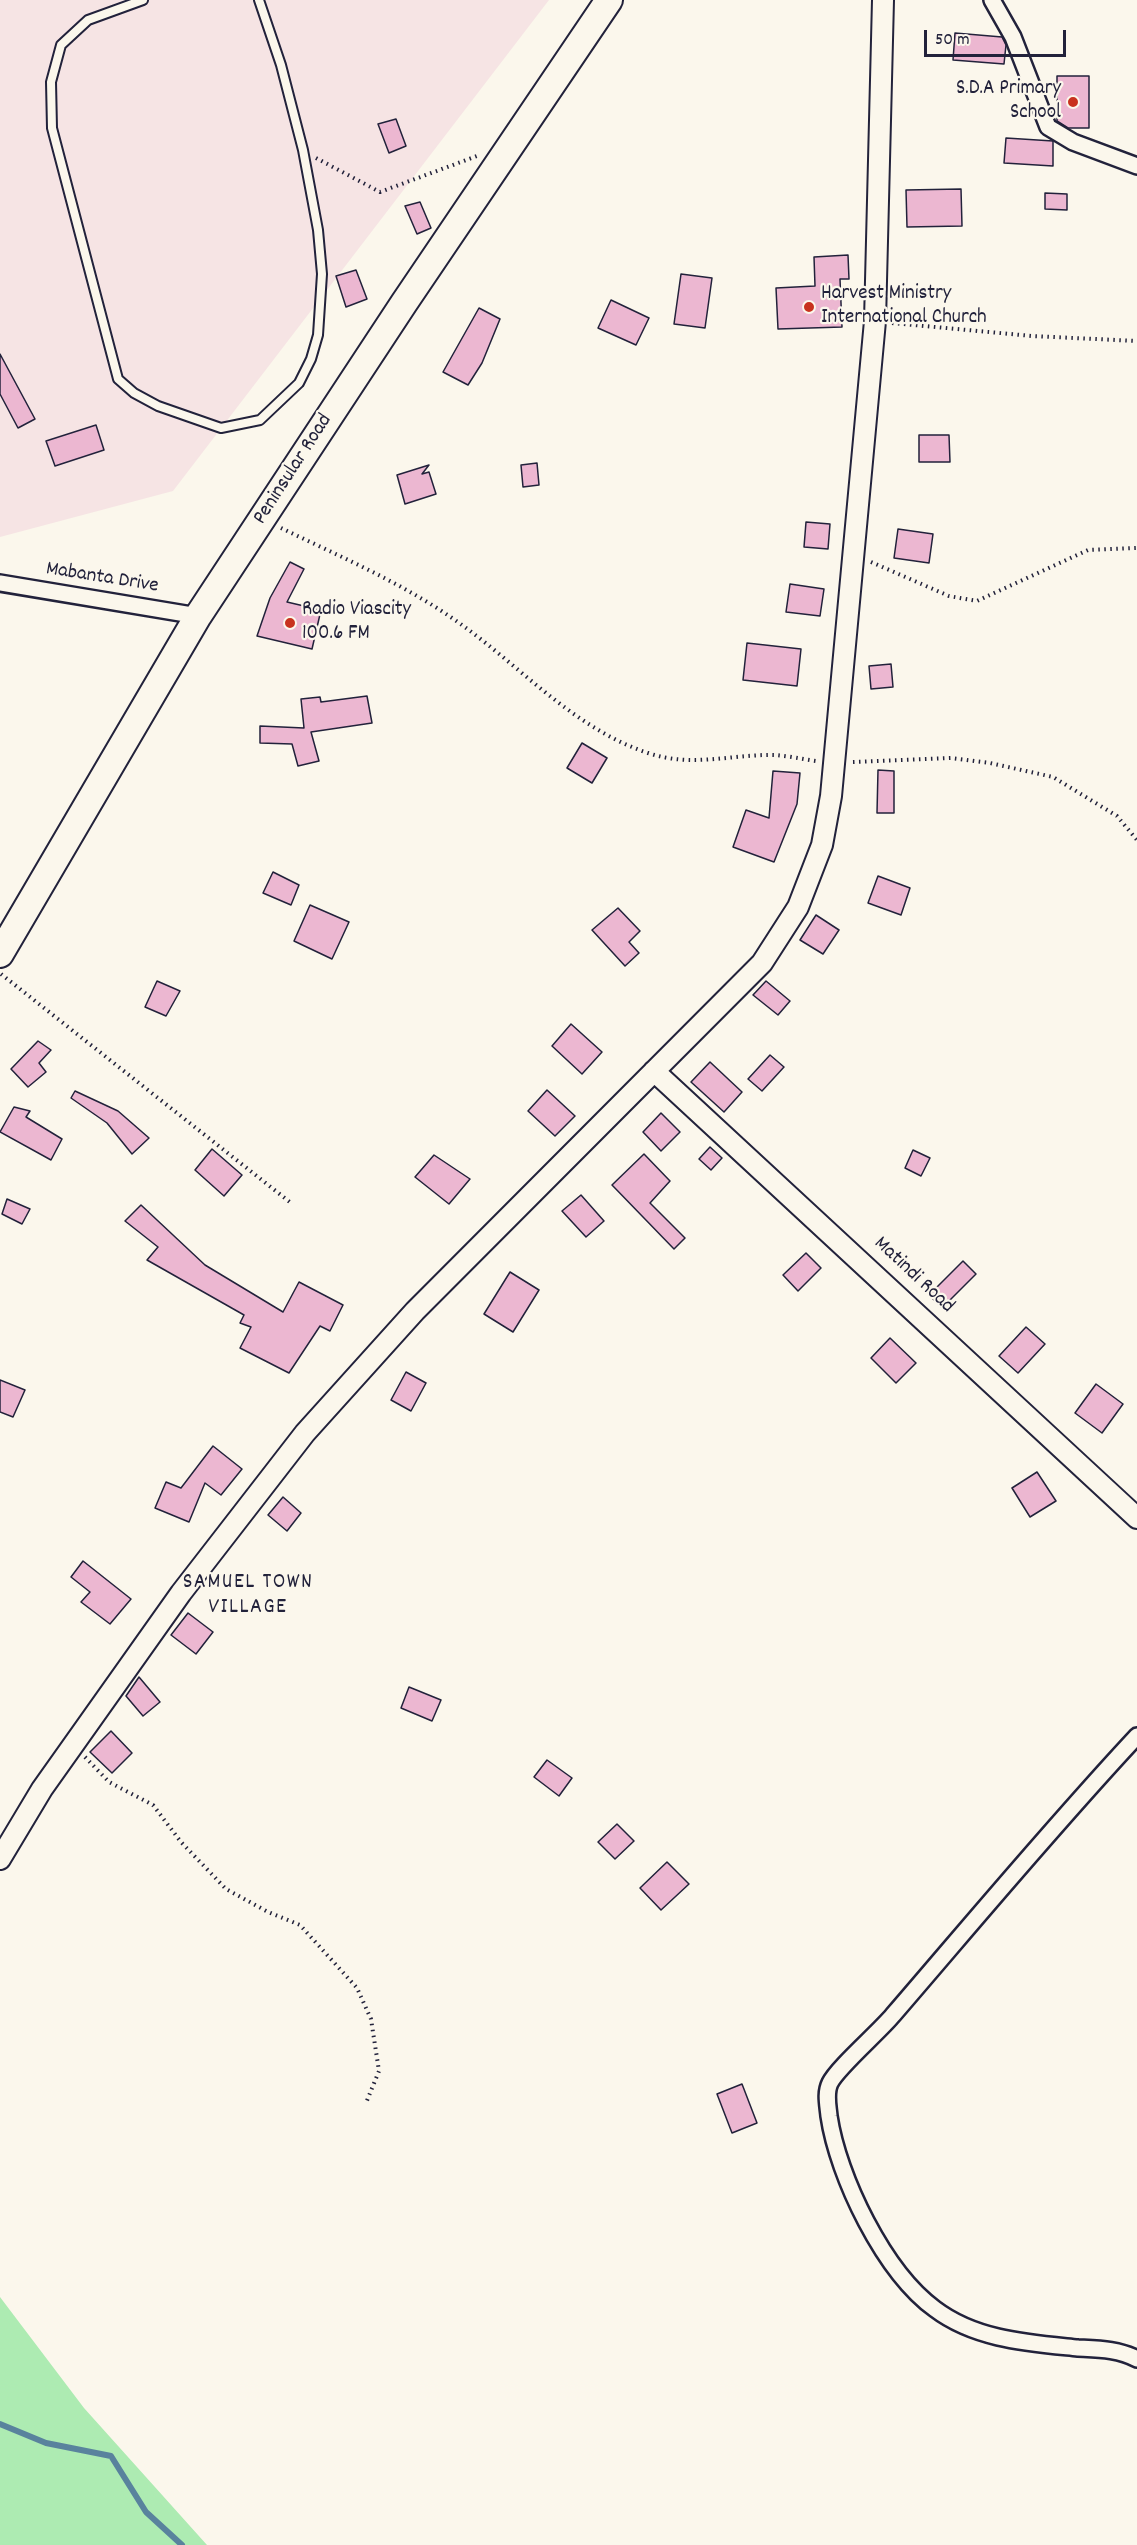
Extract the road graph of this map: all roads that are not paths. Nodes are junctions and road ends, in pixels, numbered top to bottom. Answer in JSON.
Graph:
{"nodes":[{"id":1,"x":143,"y":0,"type":"edge"},
{"id":2,"x":259,"y":0,"type":"edge"},
{"id":3,"x":609,"y":0,"type":"edge"},
{"id":4,"x":883,"y":0,"type":"edge"},
{"id":5,"x":992,"y":0,"type":"edge"},
{"id":6,"x":1137,"y":166,"type":"edge"},
{"id":7,"x":0,"y":583,"type":"edge"},
{"id":8,"x":198,"y":616,"type":"junction"},
{"id":9,"x":0,"y":954,"type":"edge"},
{"id":10,"x":654,"y":1071,"type":"junction"},
{"id":11,"x":1137,"y":1518,"type":"edge"},
{"id":12,"x":1137,"y":1736,"type":"edge"},
{"id":13,"x":0,"y":1859,"type":"edge"},
{"id":14,"x":1137,"y":2359,"type":"edge"}],
"edges":[{"from":1,"to":2,"type":"lane"},
{"from":3,"to":8,"type":"main road","name":"Peninsular Road"},
{"from":4,"to":10,"type":"street"},
{"from":5,"to":6,"type":"street"},
{"from":7,"to":8,"type":"street","name":"Mabanta Drive"},
{"from":8,"to":9,"type":"main road","name":"Peninsular Road"},
{"from":10,"to":11,"type":"street","name":"Matindi Road"},
{"from":10,"to":13,"type":"street"},
{"from":12,"to":14,"type":"street"}]}
